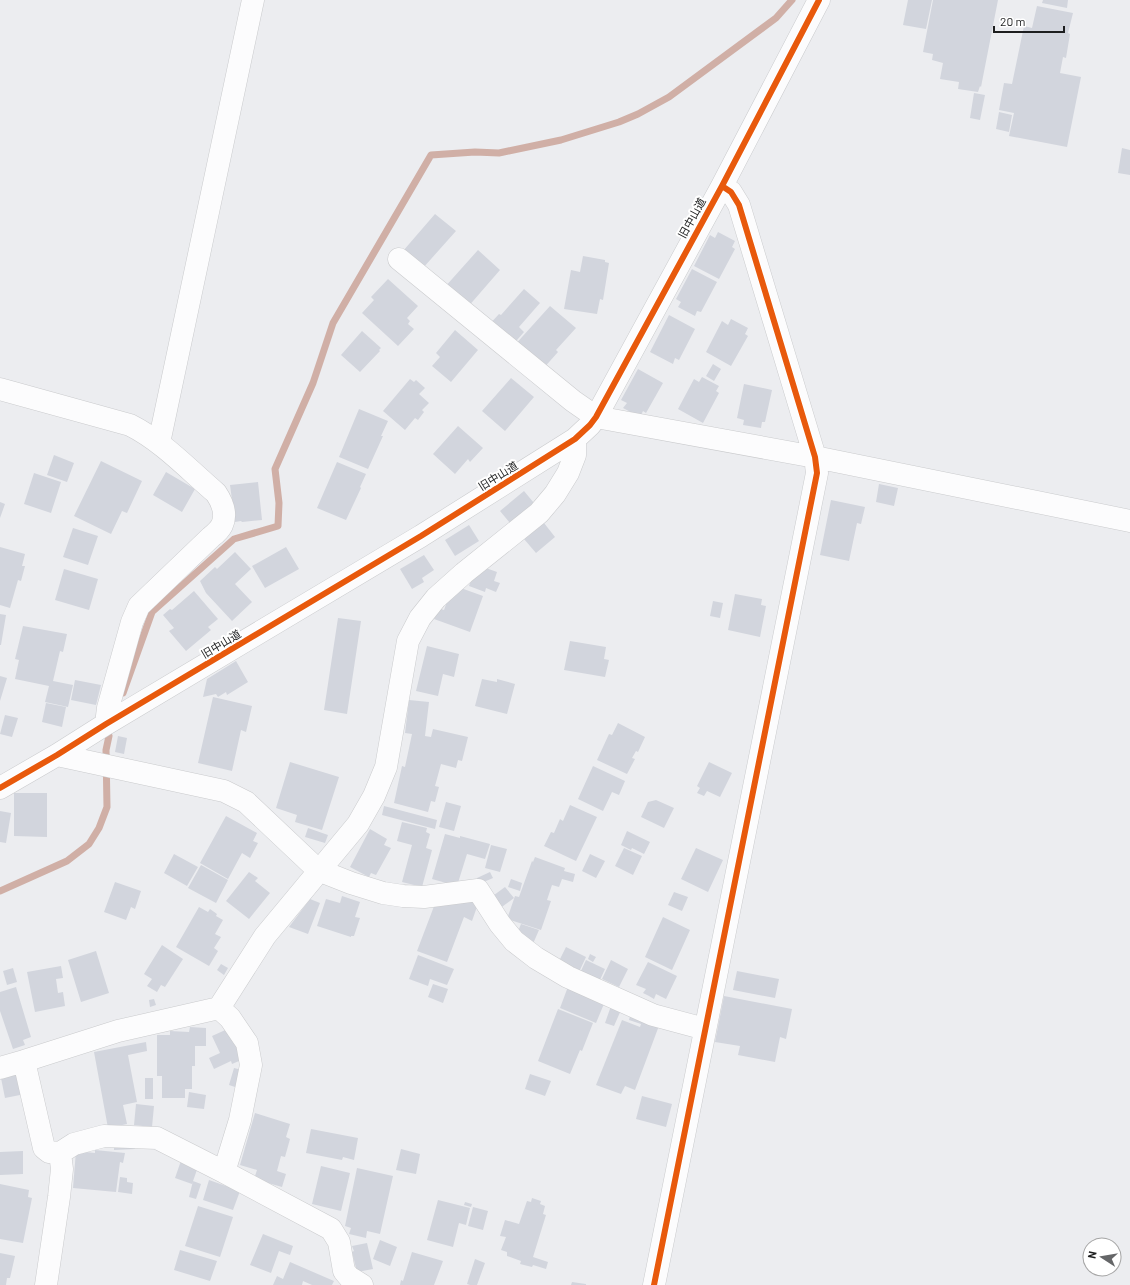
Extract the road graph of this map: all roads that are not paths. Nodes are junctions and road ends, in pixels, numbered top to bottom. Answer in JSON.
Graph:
{"nodes":[{"id":1,"x":252,"y":0,"type":"edge"},
{"id":2,"x":819,"y":0,"type":"edge"},
{"id":3,"x":722,"y":186,"type":"junction"},
{"id":4,"x":398,"y":259,"type":"dead end"},
{"id":5,"x":0,"y":389,"type":"edge"},
{"id":6,"x":596,"y":417,"type":"junction"},
{"id":7,"x":575,"y":439,"type":"junction"},
{"id":8,"x":159,"y":443,"type":"junction"},
{"id":9,"x":816,"y":457,"type":"junction"},
{"id":10,"x":1130,"y":521,"type":"edge"},
{"id":11,"x":106,"y":724,"type":"junction"},
{"id":12,"x":57,"y":755,"type":"junction"},
{"id":13,"x":0,"y":788,"type":"edge"},
{"id":14,"x":318,"y":870,"type":"junction"},
{"id":15,"x":219,"y":1008,"type":"junction"},
{"id":16,"x":705,"y":1029,"type":"junction"},
{"id":17,"x":24,"y":1061,"type":"junction"},
{"id":18,"x":0,"y":1068,"type":"edge"},
{"id":19,"x":60,"y":1153,"type":"junction"},
{"id":20,"x":224,"y":1172,"type":"junction"},
{"id":21,"x":46,"y":1285,"type":"edge"},
{"id":22,"x":362,"y":1285,"type":"edge"},
{"id":23,"x":654,"y":1285,"type":"edge"}],
"edges":[{"from":1,"to":8,"type":"street"},
{"from":2,"to":3,"type":"street","name":"旧中山道"},
{"from":3,"to":6,"type":"street","name":"旧中山道"},
{"from":3,"to":9,"type":"street"},
{"from":4,"to":6,"type":"street"},
{"from":5,"to":8,"type":"street"},
{"from":6,"to":7,"type":"street","name":"旧中山道"},
{"from":6,"to":9,"type":"street"},
{"from":7,"to":11,"type":"street","name":"旧中山道"},
{"from":7,"to":14,"type":"street"},
{"from":8,"to":11,"type":"street"},
{"from":9,"to":10,"type":"street"},
{"from":9,"to":16,"type":"street"},
{"from":11,"to":12,"type":"street","name":"旧中山道"},
{"from":12,"to":13,"type":"street","name":"旧中山道"},
{"from":12,"to":14,"type":"street"},
{"from":14,"to":15,"type":"street"},
{"from":14,"to":16,"type":"street"},
{"from":15,"to":17,"type":"street"},
{"from":15,"to":20,"type":"street"},
{"from":16,"to":23,"type":"street"},
{"from":17,"to":18,"type":"street"},
{"from":17,"to":19,"type":"street"},
{"from":19,"to":20,"type":"street"},
{"from":19,"to":21,"type":"street"},
{"from":20,"to":22,"type":"street"}]}
